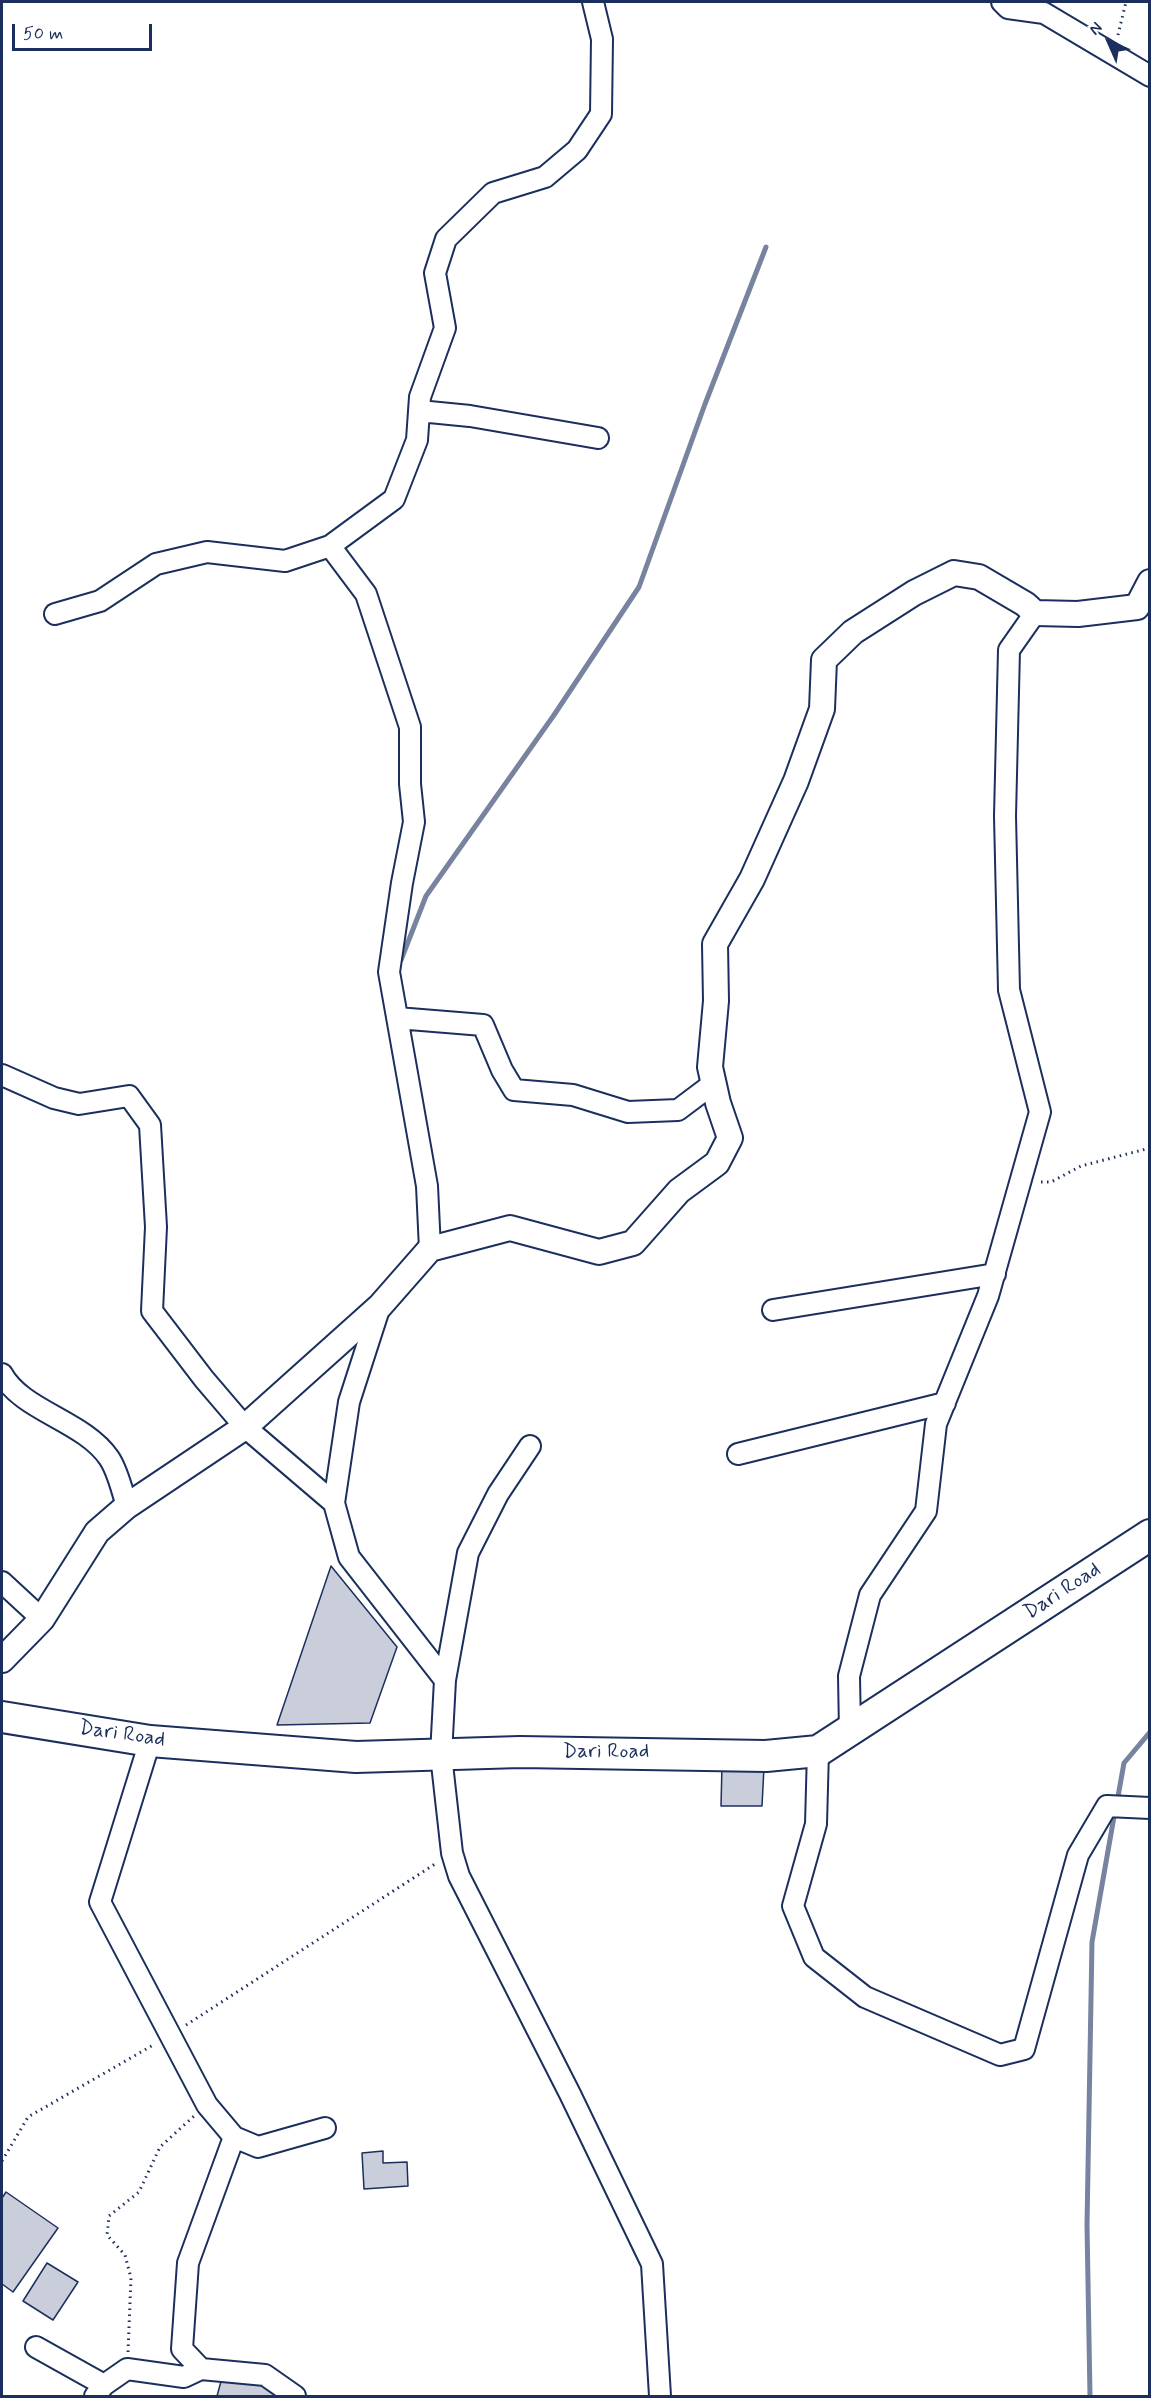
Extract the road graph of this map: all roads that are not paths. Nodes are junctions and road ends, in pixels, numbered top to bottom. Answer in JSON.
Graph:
{"nodes":[{"id":1,"x":592,"y":2,"type":"edge"},
{"id":2,"x":1002,"y":2,"type":"edge"},
{"id":3,"x":1149,"y":76,"type":"edge"},
{"id":4,"x":419,"y":411,"type":"junction"},
{"id":5,"x":598,"y":438,"type":"dead end"},
{"id":6,"x":330,"y":546,"type":"junction"},
{"id":7,"x":1149,"y":582,"type":"edge"},
{"id":8,"x":1035,"y":612,"type":"junction"},
{"id":9,"x":55,"y":614,"type":"dead end"},
{"id":10,"x":398,"y":1018,"type":"junction"},
{"id":11,"x":2,"y":1075,"type":"edge"},
{"id":12,"x":714,"y":1083,"type":"junction"},
{"id":13,"x":430,"y":1250,"type":"junction"},
{"id":14,"x":995,"y":1274,"type":"junction"},
{"id":15,"x":380,"y":1306,"type":"junction"},
{"id":16,"x":773,"y":1310,"type":"dead end"},
{"id":17,"x":2,"y":1374,"type":"edge"},
{"id":18,"x":945,"y":1403,"type":"junction"},
{"id":19,"x":245,"y":1426,"type":"junction"},
{"id":20,"x":530,"y":1446,"type":"dead end"},
{"id":21,"x":738,"y":1454,"type":"dead end"},
{"id":22,"x":334,"y":1503,"type":"junction"},
{"id":23,"x":127,"y":1506,"type":"junction"},
{"id":24,"x":1149,"y":1535,"type":"edge"},
{"id":25,"x":2,"y":1582,"type":"edge"},
{"id":26,"x":42,"y":1619,"type":"junction"},
{"id":27,"x":2,"y":1660,"type":"edge"},
{"id":28,"x":445,"y":1680,"type":"junction"},
{"id":29,"x":2,"y":1717,"type":"edge"},
{"id":30,"x":850,"y":1731,"type":"junction"},
{"id":31,"x":150,"y":1741,"type":"junction"},
{"id":32,"x":818,"y":1751,"type":"junction"},
{"id":33,"x":441,"y":1755,"type":"junction"},
{"id":34,"x":1149,"y":1808,"type":"edge"},
{"id":35,"x":326,"y":2128,"type":"dead end"},
{"id":36,"x":234,"y":2137,"type":"junction"},
{"id":37,"x":36,"y":2347,"type":"dead end"},
{"id":38,"x":201,"y":2369,"type":"junction"},
{"id":39,"x":99,"y":2391,"type":"edge"},
{"id":40,"x":295,"y":2397,"type":"edge"},
{"id":41,"x":660,"y":2397,"type":"edge"}],
"edges":[{"from":1,"to":4,"type":"street"},
{"from":2,"to":3,"type":"street"},
{"from":4,"to":5,"type":"street"},
{"from":4,"to":6,"type":"street"},
{"from":6,"to":9,"type":"street"},
{"from":6,"to":10,"type":"street"},
{"from":7,"to":8,"type":"street"},
{"from":8,"to":12,"type":"street"},
{"from":8,"to":14,"type":"street"},
{"from":10,"to":12,"type":"street"},
{"from":10,"to":13,"type":"street"},
{"from":11,"to":19,"type":"street"},
{"from":12,"to":13,"type":"street"},
{"from":13,"to":15,"type":"street"},
{"from":14,"to":16,"type":"street"},
{"from":14,"to":18,"type":"street"},
{"from":15,"to":19,"type":"street"},
{"from":15,"to":22,"type":"street"},
{"from":17,"to":23,"type":"street"},
{"from":18,"to":21,"type":"street"},
{"from":18,"to":30,"type":"street"},
{"from":19,"to":22,"type":"street"},
{"from":19,"to":23,"type":"street"},
{"from":20,"to":28,"type":"street"},
{"from":22,"to":28,"type":"street"},
{"from":23,"to":26,"type":"street"},
{"from":24,"to":30,"type":"main road","name":"Dari Road"},
{"from":25,"to":26,"type":"street"},
{"from":26,"to":27,"type":"street"},
{"from":28,"to":33,"type":"street"},
{"from":29,"to":31,"type":"main road","name":"Dari Road"},
{"from":30,"to":32,"type":"main road","name":"Dari Road"},
{"from":31,"to":33,"type":"main road","name":"Dari Road"},
{"from":31,"to":36,"type":"street"},
{"from":32,"to":33,"type":"main road","name":"Dari Road"},
{"from":32,"to":34,"type":"street"},
{"from":33,"to":41,"type":"street"},
{"from":35,"to":36,"type":"street"},
{"from":36,"to":38,"type":"street"},
{"from":37,"to":39,"type":"street"},
{"from":38,"to":39,"type":"street"},
{"from":38,"to":40,"type":"street"}]}
